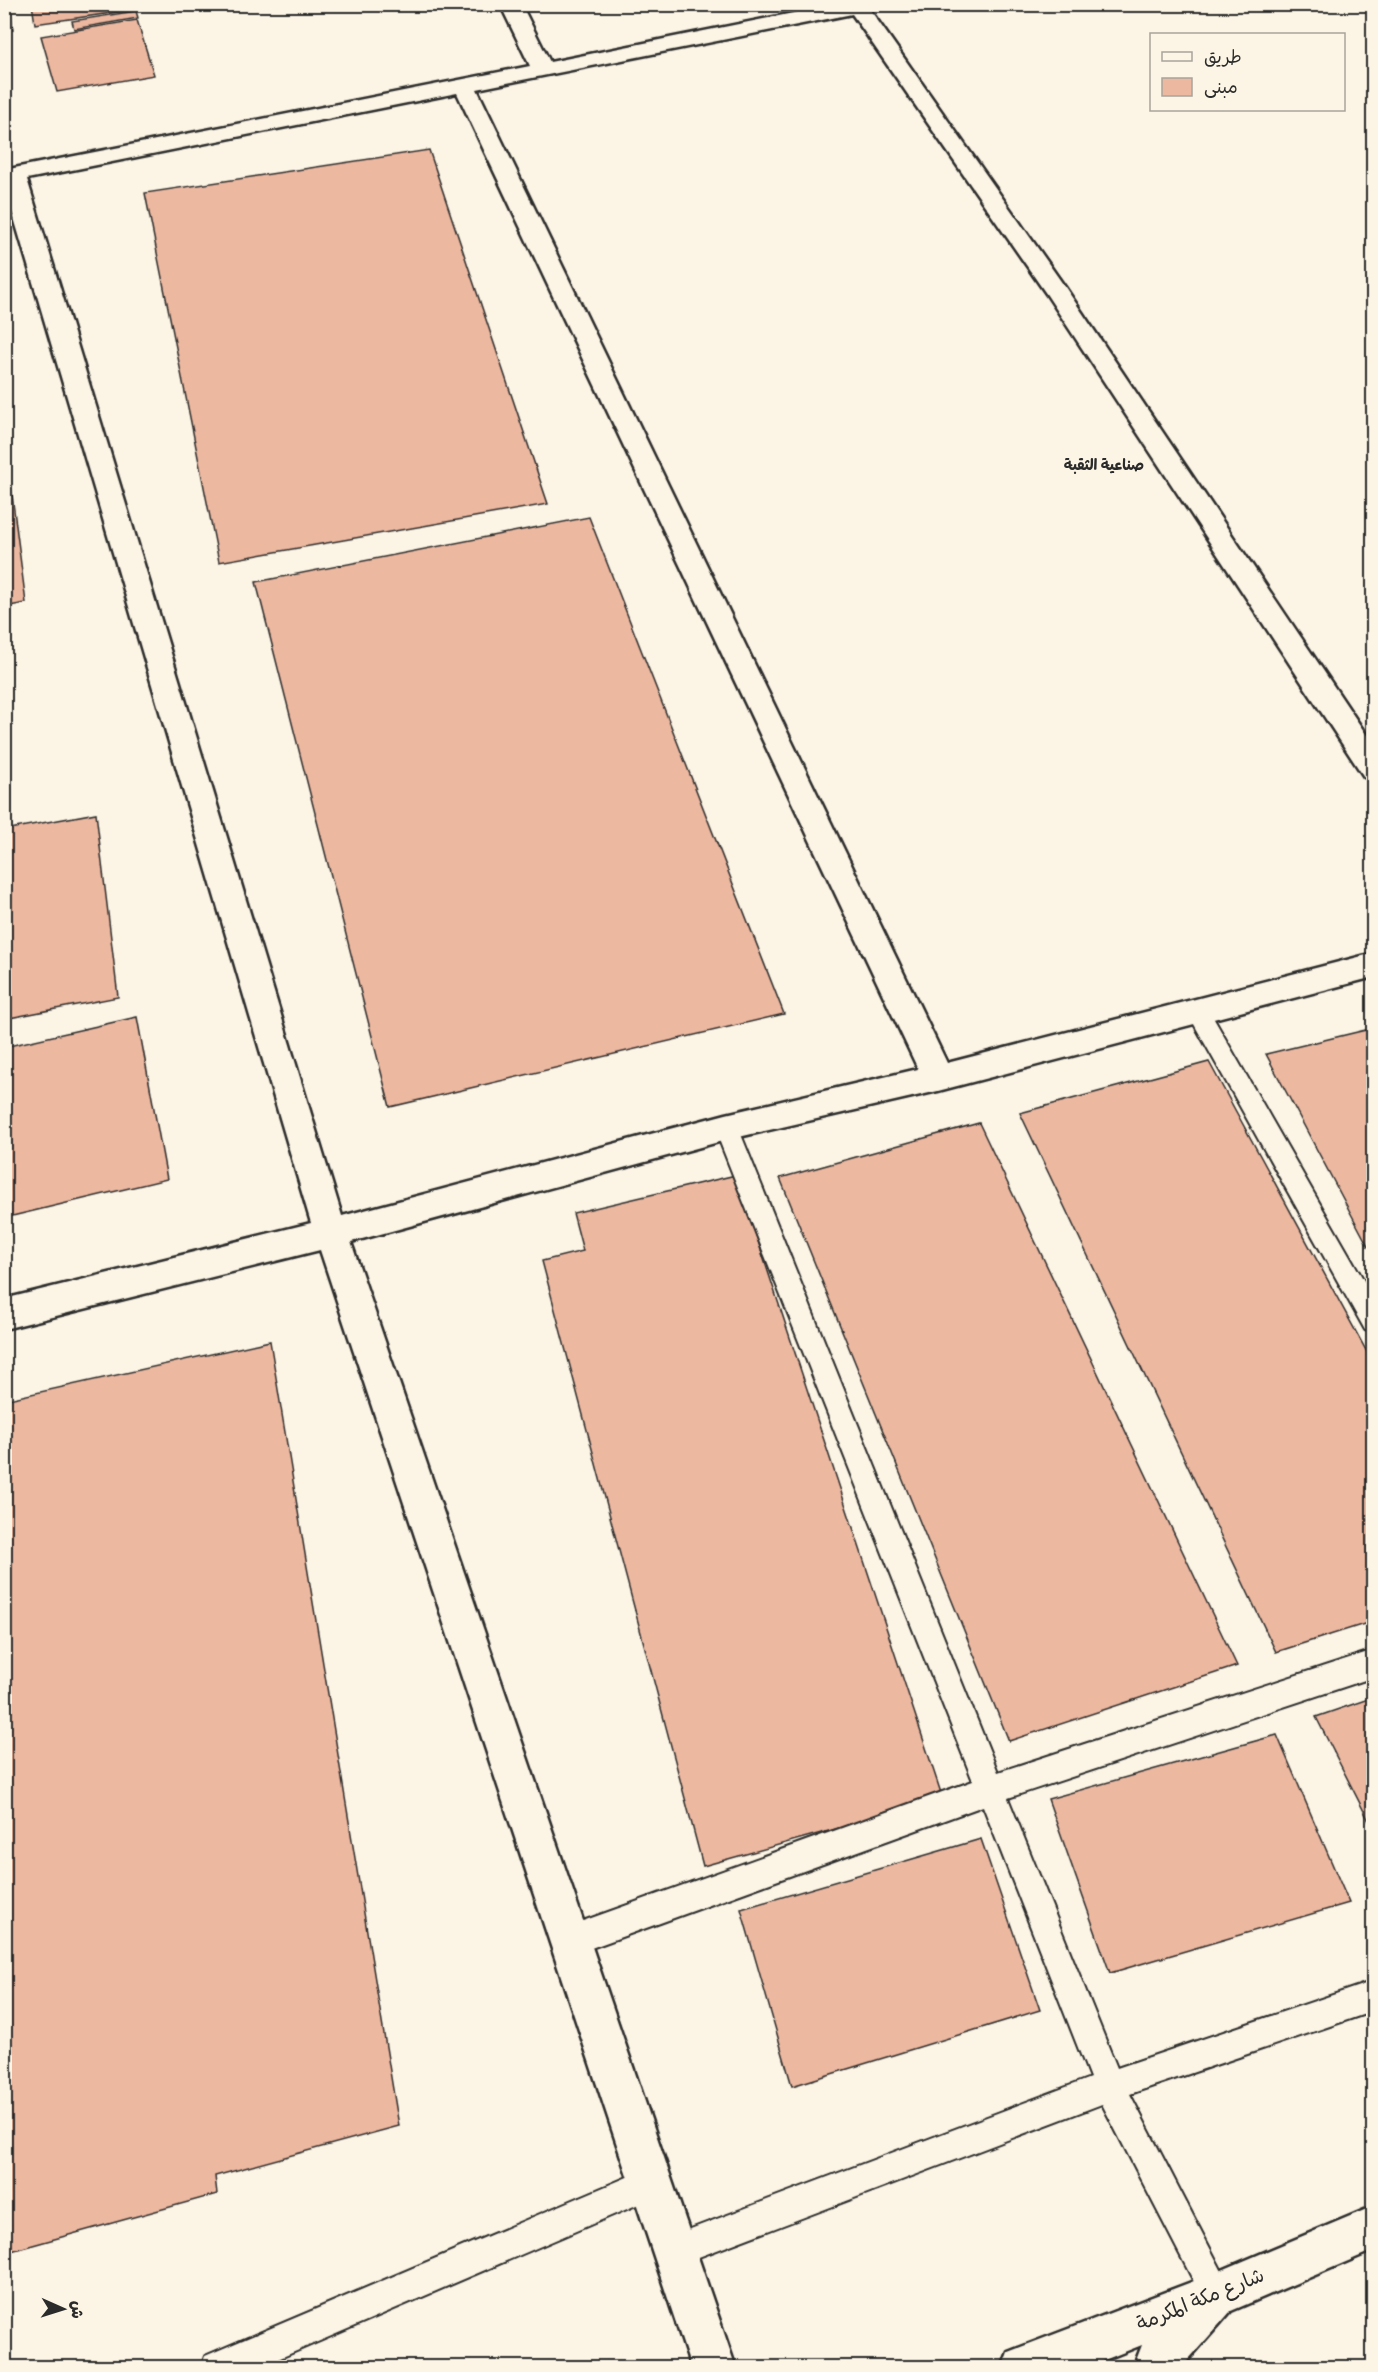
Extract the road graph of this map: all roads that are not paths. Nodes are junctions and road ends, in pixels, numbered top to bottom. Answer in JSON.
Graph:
{"nodes":[{"id":1,"x":510,"y":4,"type":"edge"},
{"id":2,"x":763,"y":4,"type":"edge"},
{"id":3,"x":856,"y":6,"type":"edge"},
{"id":4,"x":776,"y":23,"type":"junction"},
{"id":5,"x":543,"y":70,"type":"junction"},
{"id":6,"x":465,"y":86,"type":"junction"},
{"id":7,"x":10,"y":177,"type":"edge"},
{"id":8,"x":1374,"y":769,"type":"edge"},
{"id":9,"x":1374,"y":965,"type":"edge"},
{"id":10,"x":1198,"y":1011,"type":"junction"},
{"id":11,"x":938,"y":1078,"type":"junction"},
{"id":12,"x":726,"y":1127,"type":"junction"},
{"id":13,"x":331,"y":1233,"type":"junction"},
{"id":14,"x":4,"y":1314,"type":"edge"},
{"id":15,"x":1374,"y":1323,"type":"edge"},
{"id":16,"x":1374,"y":1663,"type":"edge"},
{"id":17,"x":992,"y":1789,"type":"junction"},
{"id":18,"x":569,"y":1941,"type":"junction"},
{"id":19,"x":1374,"y":1996,"type":"edge"},
{"id":20,"x":1109,"y":2086,"type":"junction"},
{"id":21,"x":651,"y":2183,"type":"junction"},
{"id":22,"x":1374,"y":2228,"type":"edge"},
{"id":23,"x":675,"y":2250,"type":"junction"},
{"id":24,"x":1217,"y":2294,"type":"junction"},
{"id":25,"x":217,"y":2367,"type":"edge"},
{"id":26,"x":714,"y":2367,"type":"edge"},
{"id":27,"x":1024,"y":2367,"type":"edge"},
{"id":28,"x":1155,"y":2367,"type":"edge"}],
"edges":[{"from":1,"to":5,"type":"street"},
{"from":2,"to":4,"type":"street"},
{"from":3,"to":4,"type":"street"},
{"from":3,"to":8,"type":"street"},
{"from":4,"to":5,"type":"street"},
{"from":5,"to":6,"type":"street"},
{"from":6,"to":7,"type":"street"},
{"from":6,"to":11,"type":"street"},
{"from":7,"to":13,"type":"street"},
{"from":9,"to":10,"type":"street"},
{"from":10,"to":11,"type":"street"},
{"from":10,"to":15,"type":"lane"},
{"from":11,"to":12,"type":"street"},
{"from":12,"to":13,"type":"street"},
{"from":12,"to":17,"type":"lane"},
{"from":13,"to":14,"type":"street"},
{"from":13,"to":18,"type":"street"},
{"from":16,"to":17,"type":"lane"},
{"from":17,"to":18,"type":"lane"},
{"from":17,"to":20,"type":"lane"},
{"from":18,"to":21,"type":"street"},
{"from":19,"to":20,"type":"lane"},
{"from":20,"to":23,"type":"lane"},
{"from":20,"to":24,"type":"lane"},
{"from":21,"to":23,"type":"street"},
{"from":21,"to":25,"type":"lane"},
{"from":22,"to":24,"type":"street","name":"شارع مكة المكرمة"},
{"from":23,"to":26,"type":"street"},
{"from":24,"to":27,"type":"street","name":"شارع مكة المكرمة"},
{"from":24,"to":28,"type":"street"}]}
